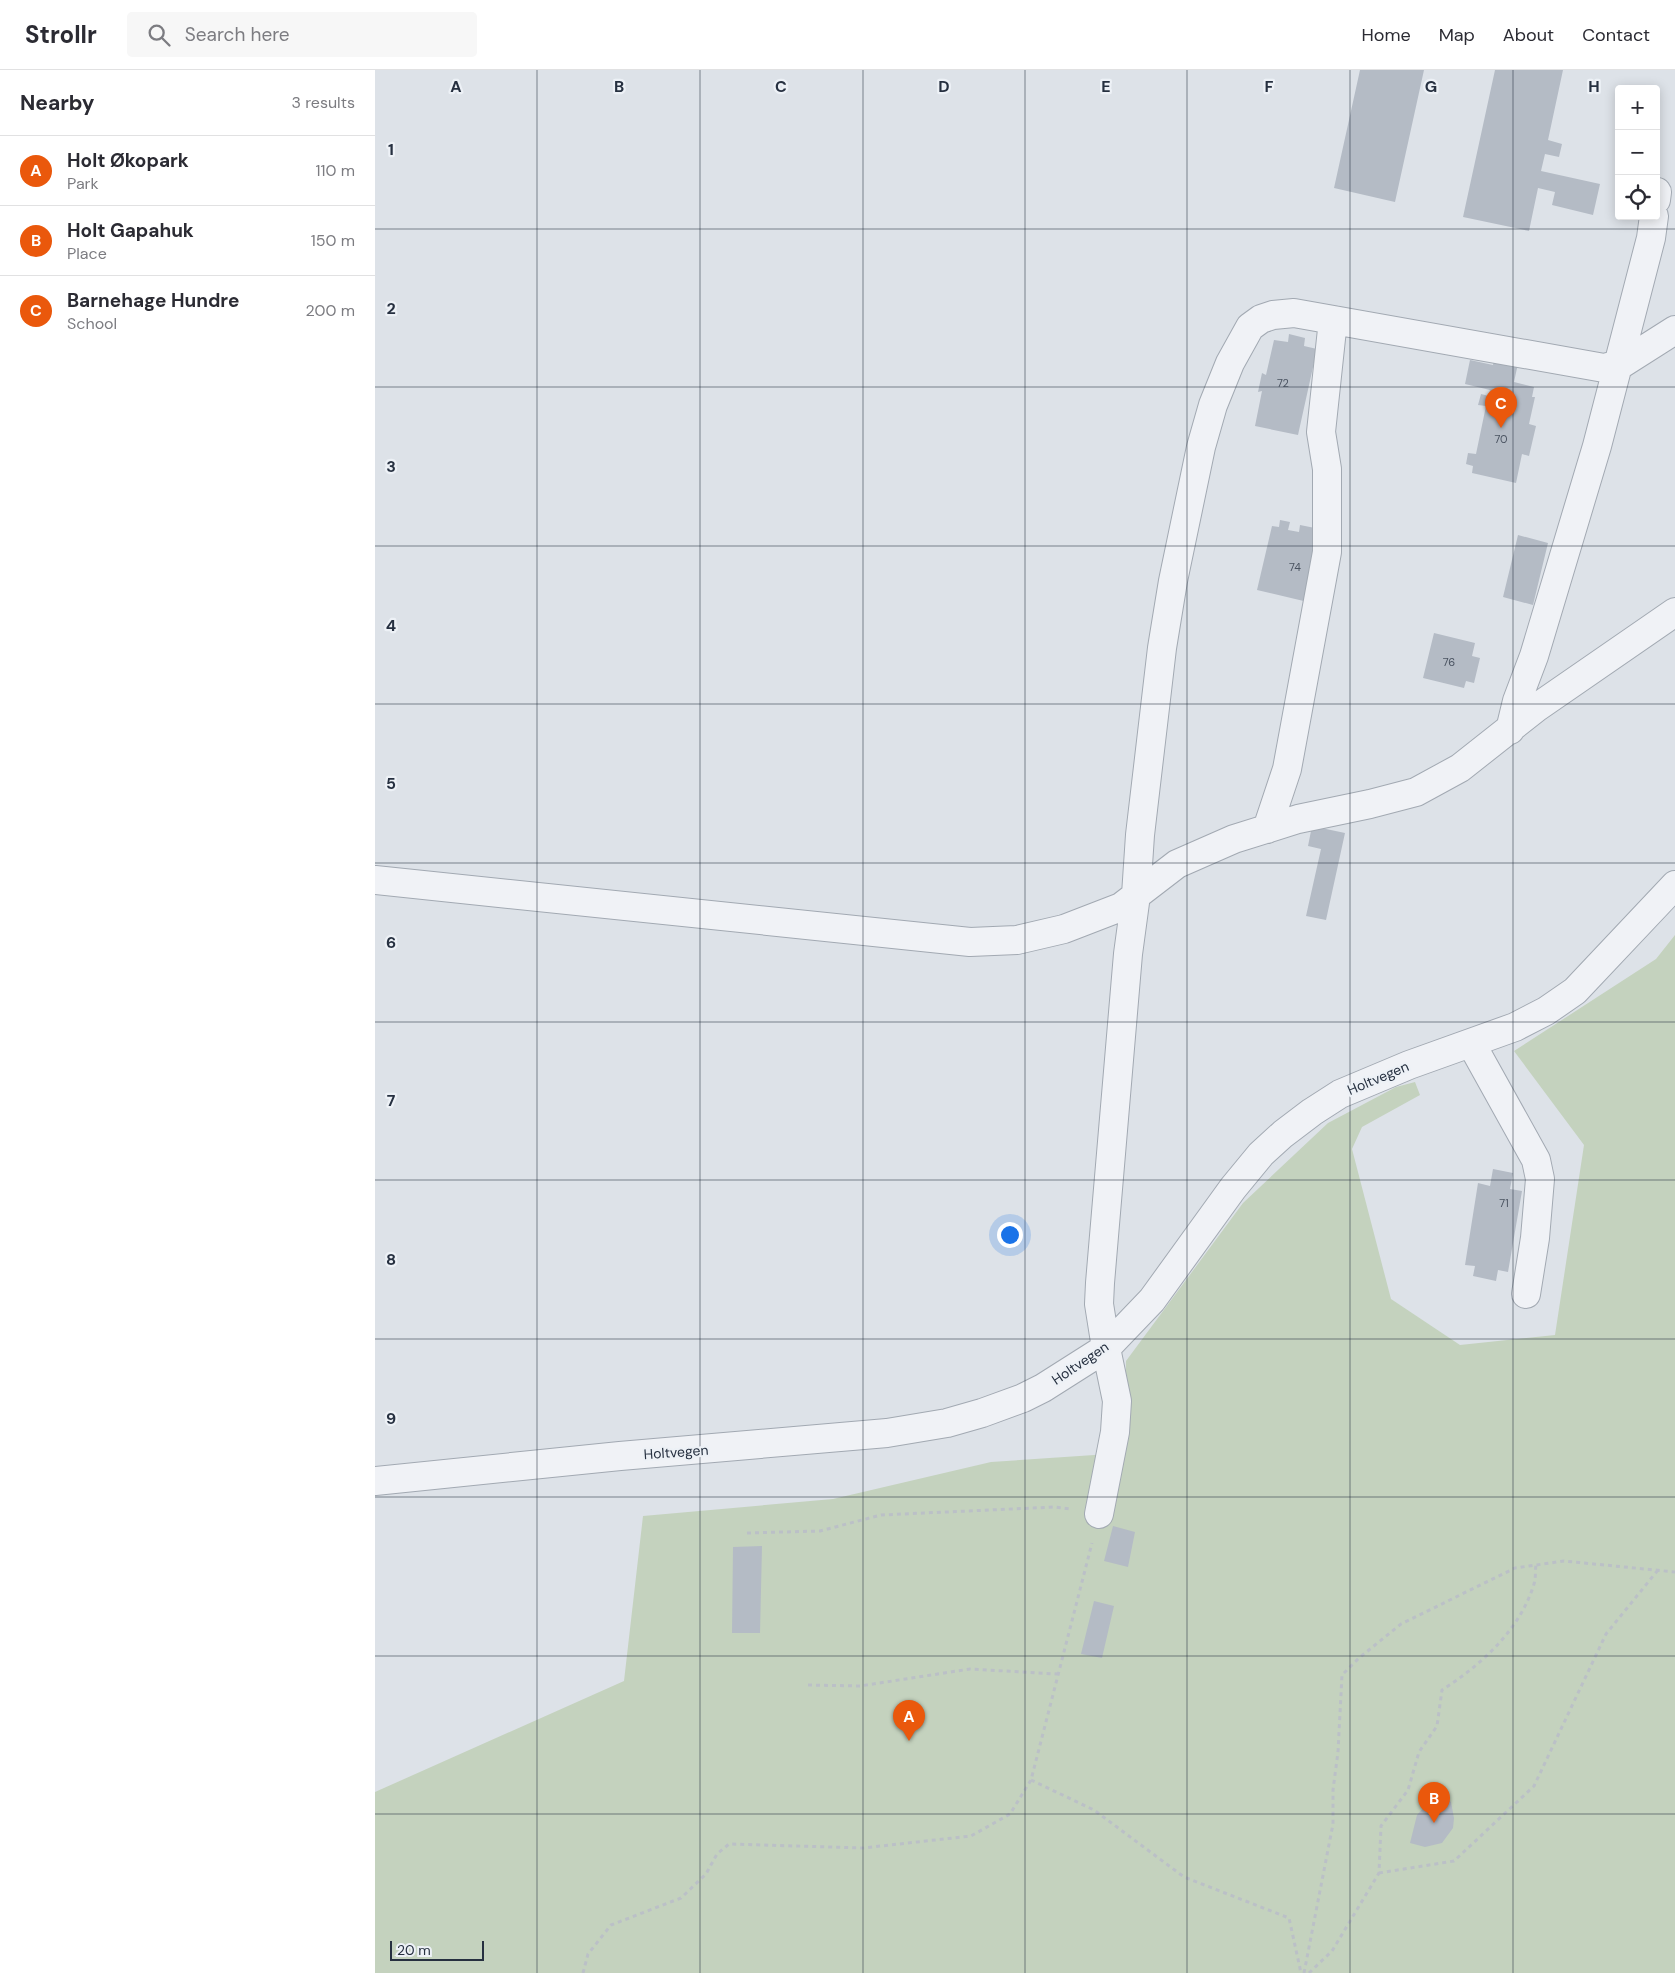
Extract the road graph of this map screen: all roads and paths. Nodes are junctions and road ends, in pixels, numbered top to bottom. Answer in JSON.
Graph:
{"nodes":[{"id":1,"x":1654,"y":220,"type":"edge"},
{"id":2,"x":1333,"y":320,"type":"junction"},
{"id":3,"x":1675,"y":330,"type":"edge"},
{"id":4,"x":1619,"y":364,"type":"junction"},
{"id":5,"x":1675,"y":612,"type":"edge"},
{"id":6,"x":1509,"y":730,"type":"junction"},
{"id":7,"x":1267,"y":829,"type":"junction"},
{"id":8,"x":375,"y":880,"type":"edge"},
{"id":9,"x":1675,"y":885,"type":"edge"},
{"id":10,"x":1137,"y":895,"type":"junction"},
{"id":11,"x":1471,"y":1043,"type":"junction"},
{"id":12,"x":1526,"y":1294,"type":"dead end"},
{"id":13,"x":1106,"y":1348,"type":"junction"},
{"id":14,"x":375,"y":1481,"type":"edge"},
{"id":15,"x":1099,"y":1514,"type":"junction"},
{"id":16,"x":747,"y":1534,"type":"dead end"},
{"id":17,"x":1536,"y":1565,"type":"junction"},
{"id":18,"x":1658,"y":1570,"type":"junction"},
{"id":19,"x":1675,"y":1572,"type":"edge"},
{"id":20,"x":1057,"y":1674,"type":"junction"},
{"id":21,"x":808,"y":1685,"type":"dead end"},
{"id":22,"x":1031,"y":1780,"type":"junction"},
{"id":23,"x":1379,"y":1873,"type":"junction"},
{"id":24,"x":583,"y":1973,"type":"edge"},
{"id":25,"x":1302,"y":1973,"type":"edge"},
{"id":26,"x":1309,"y":1973,"type":"edge"}],
"edges":[{"from":1,"to":4,"type":"street"},
{"from":2,"to":4,"type":"street"},
{"from":2,"to":7,"type":"street"},
{"from":2,"to":10,"type":"street"},
{"from":3,"to":4,"type":"street"},
{"from":4,"to":6,"type":"street"},
{"from":5,"to":6,"type":"street"},
{"from":6,"to":7,"type":"street"},
{"from":7,"to":10,"type":"street"},
{"from":8,"to":10,"type":"street"},
{"from":9,"to":11,"type":"street","name":"Holtvegen"},
{"from":10,"to":13,"type":"street"},
{"from":11,"to":12,"type":"street"},
{"from":11,"to":13,"type":"street","name":"Holtvegen"},
{"from":13,"to":14,"type":"street","name":"Holtvegen"},
{"from":13,"to":15,"type":"street"},
{"from":15,"to":16,"type":"path"},
{"from":15,"to":20,"type":"path"},
{"from":17,"to":18,"type":"path"},
{"from":17,"to":23,"type":"path"},
{"from":17,"to":25,"type":"path"},
{"from":18,"to":19,"type":"path"},
{"from":18,"to":23,"type":"path"},
{"from":20,"to":21,"type":"path"},
{"from":20,"to":22,"type":"path"},
{"from":22,"to":24,"type":"path"},
{"from":22,"to":25,"type":"path"},
{"from":23,"to":26,"type":"path"}]}
